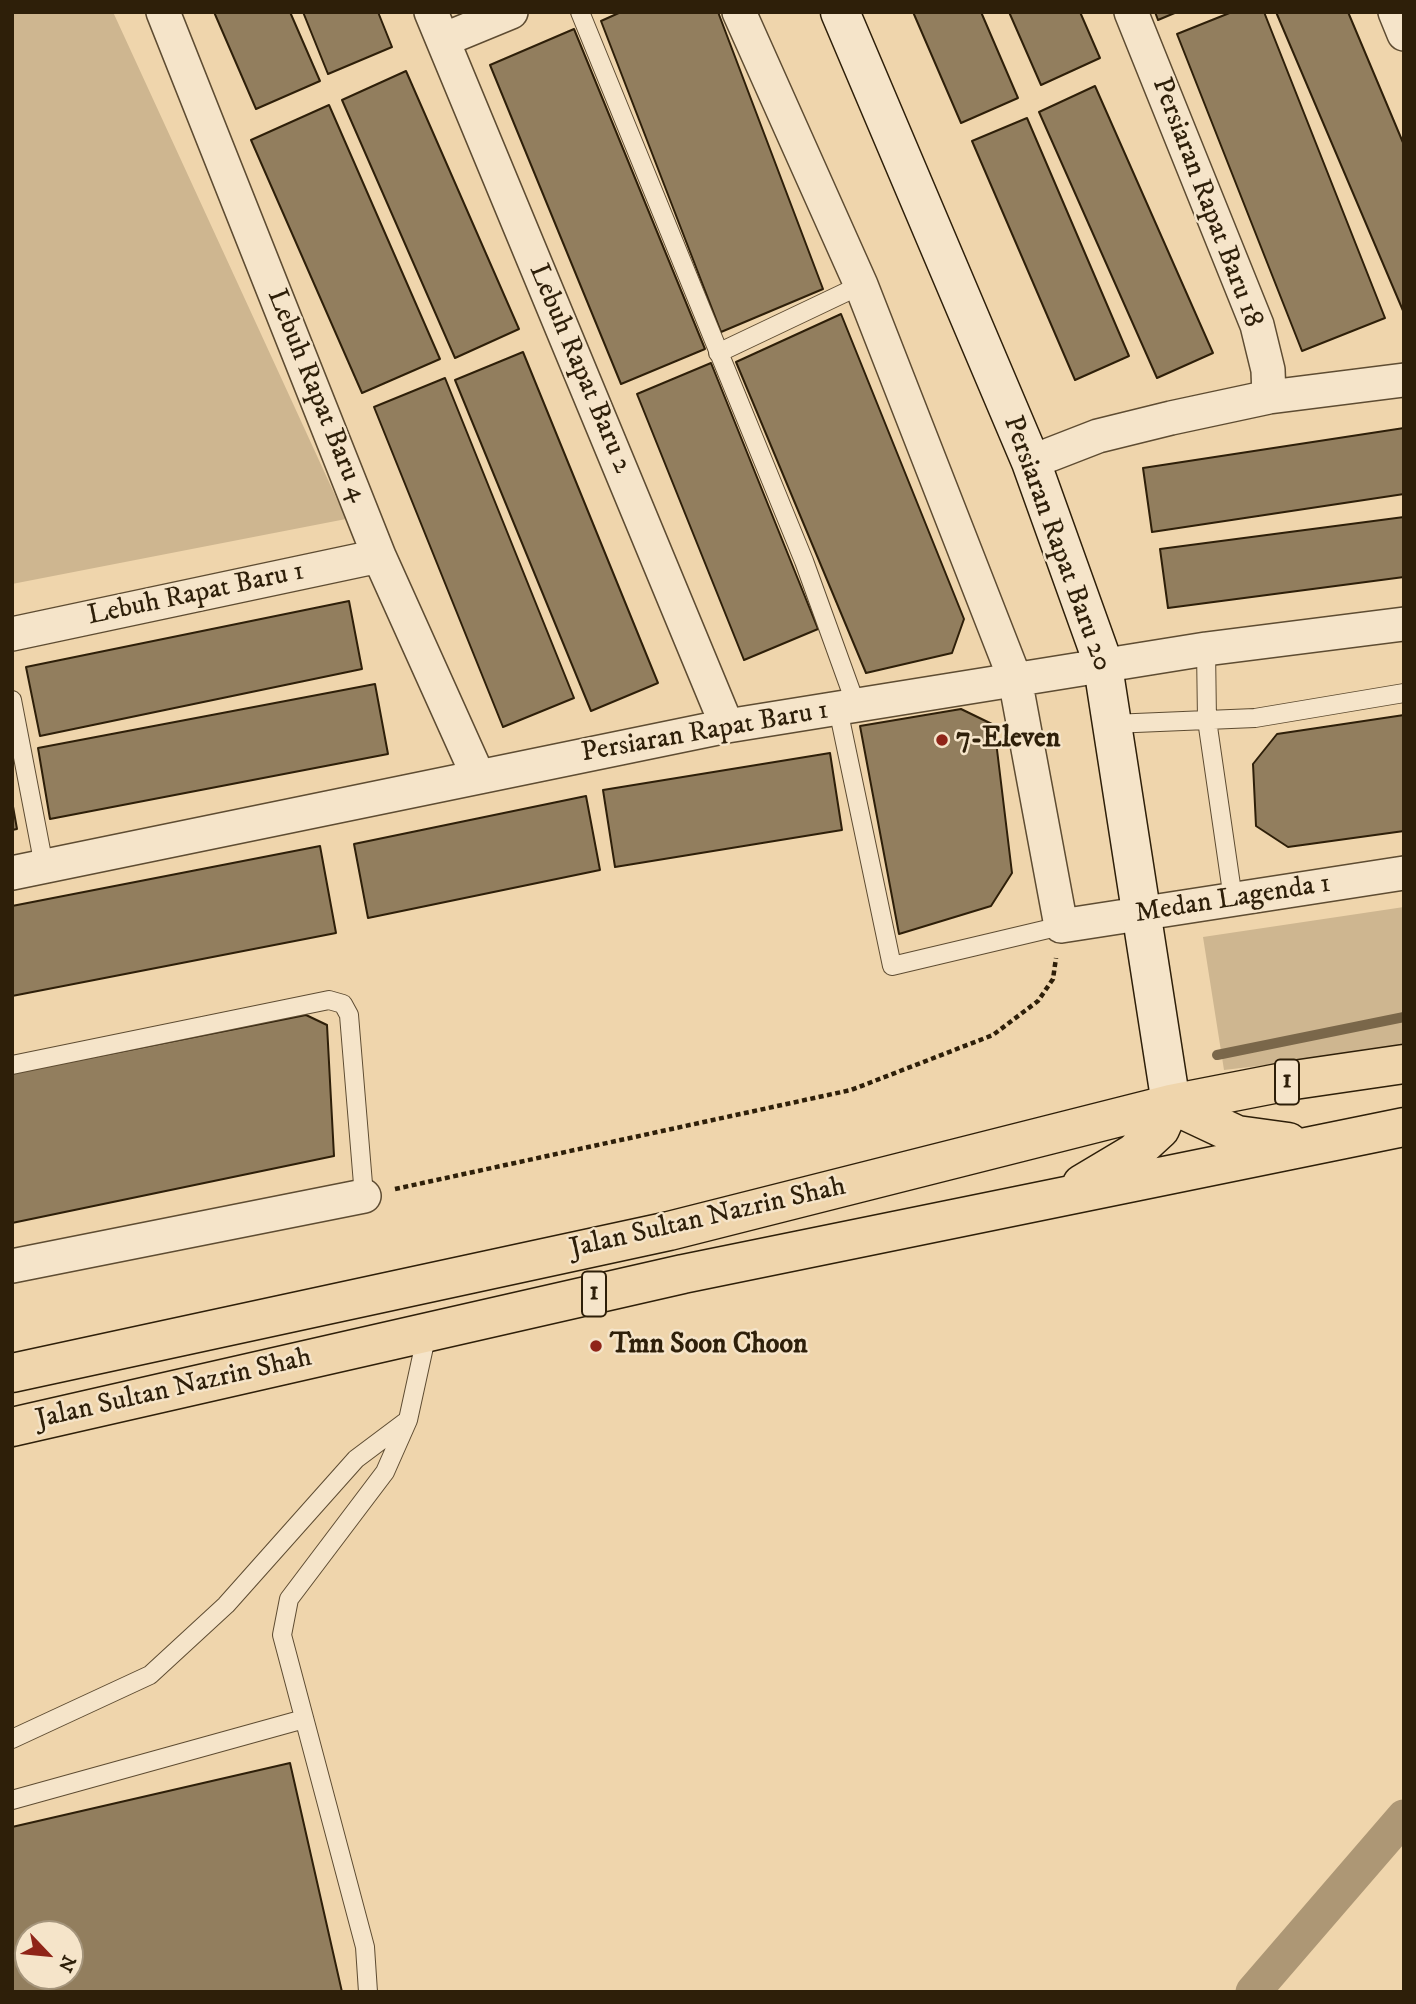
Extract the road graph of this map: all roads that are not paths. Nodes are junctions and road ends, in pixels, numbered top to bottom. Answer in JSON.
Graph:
{"nodes":[{"id":1,"x":163,"y":12,"type":"edge"},
{"id":2,"x":511,"y":12,"type":"edge"},
{"id":3,"x":580,"y":12,"type":"edge"},
{"id":4,"x":739,"y":12,"type":"edge"},
{"id":5,"x":840,"y":12,"type":"edge"},
{"id":6,"x":1131,"y":12,"type":"edge"},
{"id":7,"x":1395,"y":12,"type":"edge"},
{"id":8,"x":437,"y":26,"type":"edge"},
{"id":9,"x":1404,"y":34,"type":"edge"},
{"id":10,"x":861,"y":285,"type":"junction"},
{"id":11,"x":718,"y":353,"type":"junction"},
{"id":12,"x":1404,"y":380,"type":"edge"},
{"id":13,"x":1269,"y":397,"type":"junction"},
{"id":14,"x":1031,"y":462,"type":"junction"},
{"id":15,"x":379,"y":556,"type":"junction"},
{"id":16,"x":1404,"y":624,"type":"edge"},
{"id":17,"x":12,"y":634,"type":"edge"},
{"id":18,"x":1206,"y":649,"type":"junction"},
{"id":19,"x":1104,"y":667,"type":"junction"},
{"id":20,"x":1015,"y":679,"type":"junction"},
{"id":21,"x":1404,"y":693,"type":"edge"},
{"id":22,"x":12,"y":700,"type":"edge"},
{"id":23,"x":847,"y":707,"type":"junction"},
{"id":24,"x":1207,"y":720,"type":"junction"},
{"id":25,"x":1112,"y":724,"type":"junction"},
{"id":26,"x":727,"y":726,"type":"junction"},
{"id":27,"x":478,"y":776,"type":"junction"},
{"id":28,"x":28,"y":870,"type":"edge"},
{"id":29,"x":1404,"y":873,"type":"edge"},
{"id":30,"x":1233,"y":899,"type":"junction"},
{"id":31,"x":1140,"y":916,"type":"junction"},
{"id":32,"x":1061,"y":926,"type":"junction"},
{"id":33,"x":1404,"y":1064,"type":"edge"},
{"id":34,"x":12,"y":1065,"type":"edge"},
{"id":35,"x":1171,"y":1104,"type":"junction"},
{"id":36,"x":1404,"y":1127,"type":"edge"},
{"id":37,"x":1316,"y":1144,"type":"junction"},
{"id":38,"x":363,"y":1196,"type":"joint"},
{"id":39,"x":1052,"y":1200,"type":"junction"},
{"id":40,"x":12,"y":1266,"type":"edge"},
{"id":41,"x":427,"y":1333,"type":"junction"},
{"id":42,"x":12,"y":1373,"type":"edge"},
{"id":43,"x":408,"y":1420,"type":"junction"},
{"id":44,"x":12,"y":1427,"type":"edge"},
{"id":45,"x":304,"y":1719,"type":"junction"},
{"id":46,"x":12,"y":1739,"type":"edge"},
{"id":47,"x":12,"y":1800,"type":"edge"},
{"id":48,"x":368,"y":1992,"type":"edge"}],
"edges":[{"from":1,"to":15,"type":"street","name":"Lebuh Rapat Baru 4"},
{"from":2,"to":8,"type":"street"},
{"from":3,"to":11,"type":"lane"},
{"from":4,"to":10,"type":"street"},
{"from":5,"to":14,"type":"street","name":"Persiaran Rapat Baru 20"},
{"from":6,"to":13,"type":"street","name":"Persiaran Rapat Baru 18"},
{"from":7,"to":9,"type":"street"},
{"from":8,"to":26,"type":"street","name":"Lebuh Rapat Baru 2"},
{"from":10,"to":11,"type":"lane"},
{"from":10,"to":20,"type":"street"},
{"from":11,"to":23,"type":"lane"},
{"from":12,"to":13,"type":"street"},
{"from":13,"to":14,"type":"street"},
{"from":14,"to":19,"type":"street","name":"Persiaran Rapat Baru 20"},
{"from":15,"to":17,"type":"street","name":"Lebuh Rapat Baru 1"},
{"from":15,"to":27,"type":"street","name":"Lebuh Rapat Baru 4"},
{"from":16,"to":18,"type":"street","name":"Persiaran Rapat Baru 1"},
{"from":18,"to":19,"type":"street","name":"Persiaran Rapat Baru 1"},
{"from":18,"to":24,"type":"lane"},
{"from":19,"to":20,"type":"street","name":"Persiaran Rapat Baru 1"},
{"from":19,"to":25,"type":"street","name":"Persiaran Rapat Baru 20"},
{"from":20,"to":23,"type":"street","name":"Persiaran Rapat Baru 1"},
{"from":20,"to":32,"type":"street"},
{"from":21,"to":24,"type":"lane"},
{"from":22,"to":28,"type":"lane"},
{"from":23,"to":26,"type":"street","name":"Persiaran Rapat Baru 1"},
{"from":23,"to":32,"type":"lane"},
{"from":24,"to":25,"type":"lane"},
{"from":24,"to":30,"type":"lane"},
{"from":25,"to":31,"type":"street","name":"Persiaran Rapat Baru 20"},
{"from":26,"to":27,"type":"street","name":"Persiaran Rapat Baru 1"},
{"from":27,"to":28,"type":"street","name":"Persiaran Rapat Baru 1"},
{"from":29,"to":30,"type":"street","name":"Medan Lagenda 1"},
{"from":30,"to":31,"type":"street","name":"Medan Lagenda 1"},
{"from":31,"to":32,"type":"street","name":"Medan Lagenda 1"},
{"from":31,"to":35,"type":"street","name":"Persiaran Rapat Baru 20"},
{"from":33,"to":35,"type":"highway","name":"Jalan Sultan Nazrin Shah","number":"1"},
{"from":34,"to":38,"type":"lane"},
{"from":35,"to":37,"type":"highway"},
{"from":35,"to":39,"type":"highway"},
{"from":35,"to":42,"type":"highway","name":"Jalan Sultan Nazrin Shah","number":"1"},
{"from":36,"to":37,"type":"highway","name":"Jalan Sultan Nazrin Shah","number":"1"},
{"from":37,"to":39,"type":"highway","name":"Jalan Sultan Nazrin Shah","number":"1"},
{"from":38,"to":40,"type":"street"},
{"from":39,"to":41,"type":"highway","name":"Jalan Sultan Nazrin Shah","number":"1"},
{"from":41,"to":43,"type":"lane"},
{"from":41,"to":44,"type":"highway","name":"Jalan Sultan Nazrin Shah","number":"1"},
{"from":43,"to":45,"type":"lane"},
{"from":43,"to":46,"type":"lane"},
{"from":45,"to":47,"type":"lane"},
{"from":45,"to":48,"type":"lane"}]}
